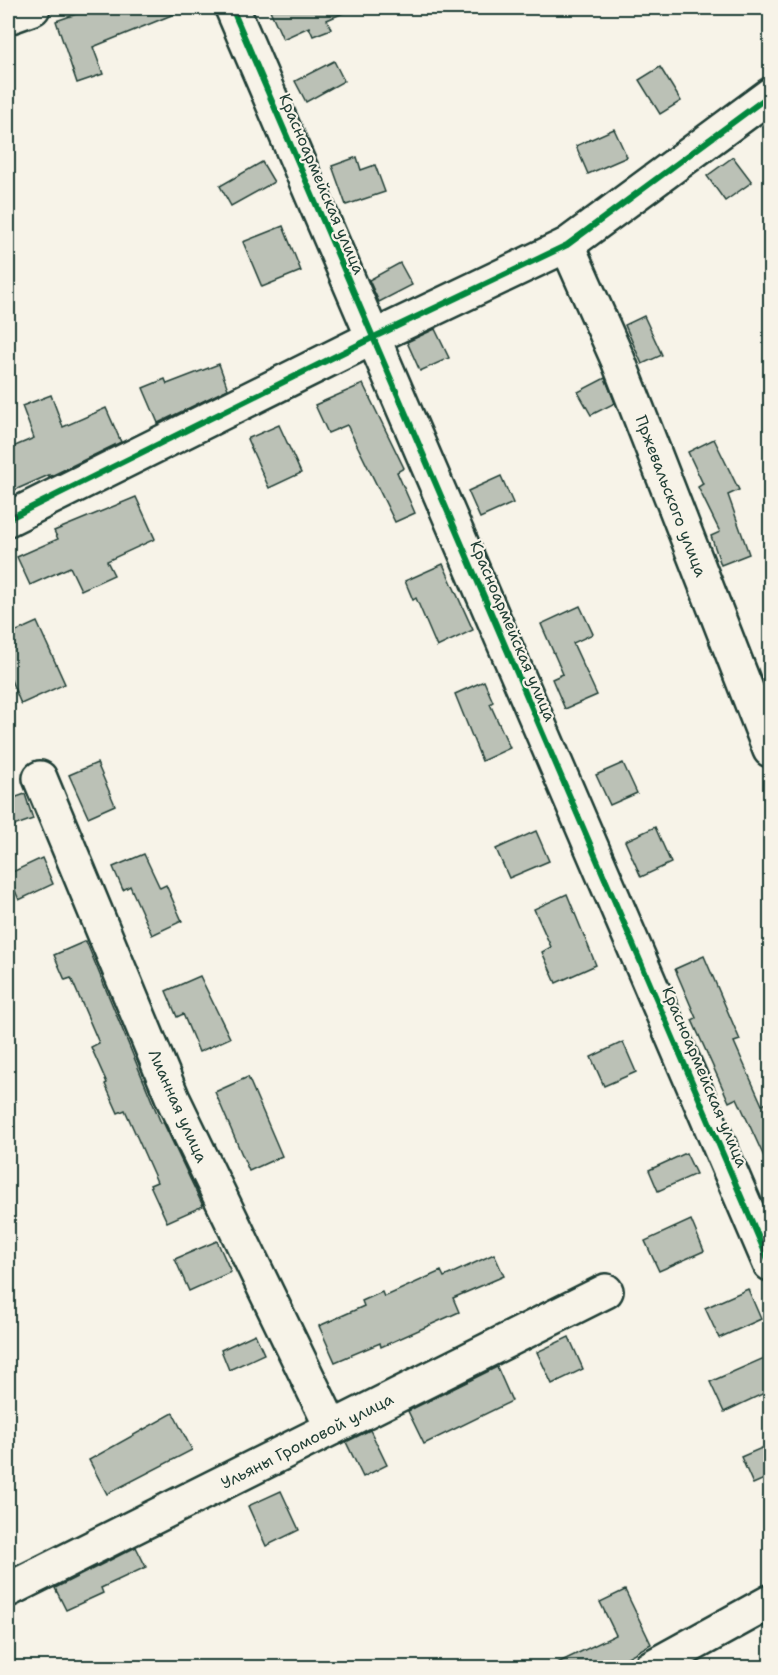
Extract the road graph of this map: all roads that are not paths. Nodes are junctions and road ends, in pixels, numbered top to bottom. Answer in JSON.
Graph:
{"nodes":[{"id":1,"x":33,"y":8,"type":"edge"},
{"id":2,"x":232,"y":8,"type":"edge"},
{"id":3,"x":8,"y":17,"type":"edge"},
{"id":4,"x":771,"y":95,"type":"edge"},
{"id":5,"x":567,"y":245,"type":"junction"},
{"id":6,"x":372,"y":338,"type":"junction"},
{"id":7,"x":8,"y":519,"type":"edge"},
{"id":8,"x":771,"y":750,"type":"edge"},
{"id":9,"x":40,"y":778,"type":"dead end"},
{"id":10,"x":771,"y":1264,"type":"edge"},
{"id":11,"x":606,"y":1291,"type":"dead end"},
{"id":12,"x":332,"y":1428,"type":"junction"},
{"id":13,"x":8,"y":1590,"type":"edge"},
{"id":14,"x":771,"y":1602,"type":"edge"},
{"id":15,"x":650,"y":1668,"type":"edge"}],
"edges":[{"from":1,"to":3,"type":"street"},
{"from":2,"to":6,"type":"street","name":"Красноармейская улица"},
{"from":4,"to":5,"type":"street"},
{"from":5,"to":6,"type":"street"},
{"from":5,"to":8,"type":"street","name":"Пржевальского улица"},
{"from":6,"to":7,"type":"street"},
{"from":6,"to":10,"type":"street","name":"Красноармейская улица"},
{"from":9,"to":12,"type":"street","name":"Лианная улица"},
{"from":11,"to":12,"type":"street","name":"Ульяны Громовой улица"},
{"from":12,"to":13,"type":"street","name":"Ульяны Громовой улица"},
{"from":14,"to":15,"type":"street"}]}
